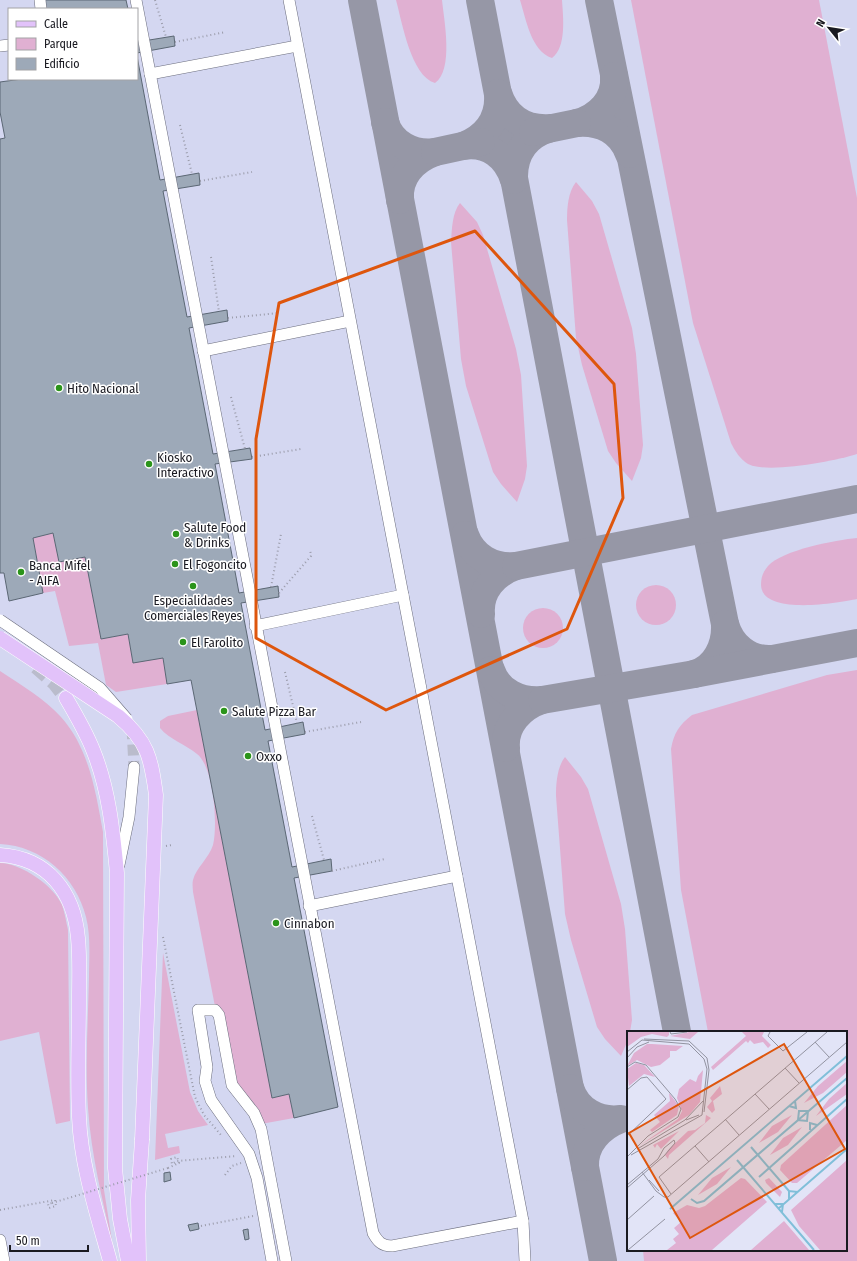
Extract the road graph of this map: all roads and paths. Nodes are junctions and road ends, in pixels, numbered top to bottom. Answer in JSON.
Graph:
{"nodes":[{"id":1,"x":156,"y":0,"type":"edge"},
{"id":2,"x":289,"y":0,"type":"edge"},
{"id":3,"x":138,"y":11,"type":"edge"},
{"id":4,"x":226,"y":32,"type":"dead end"},
{"id":5,"x":166,"y":37,"type":"dead end"},
{"id":6,"x":175,"y":42,"type":"dead end"},
{"id":7,"x":298,"y":46,"type":"junction"},
{"id":8,"x":150,"y":74,"type":"junction"},
{"id":9,"x":180,"y":125,"type":"dead end"},
{"id":10,"x":252,"y":172,"type":"dead end"},
{"id":11,"x":192,"y":174,"type":"dead end"},
{"id":12,"x":200,"y":181,"type":"dead end"},
{"id":13,"x":211,"y":257,"type":"dead end"},
{"id":14,"x":220,"y":312,"type":"dead end"},
{"id":15,"x":280,"y":313,"type":"dead end"},
{"id":16,"x":228,"y":318,"type":"dead end"},
{"id":17,"x":350,"y":320,"type":"junction"},
{"id":18,"x":203,"y":351,"type":"junction"},
{"id":19,"x":231,"y":397,"type":"dead end"},
{"id":20,"x":245,"y":449,"type":"dead end"},
{"id":21,"x":301,"y":449,"type":"dead end"},
{"id":22,"x":252,"y":457,"type":"dead end"},
{"id":23,"x":280,"y":534,"type":"dead end"},
{"id":24,"x":310,"y":549,"type":"dead end"},
{"id":25,"x":271,"y":587,"type":"dead end"},
{"id":26,"x":279,"y":594,"type":"dead end"},
{"id":27,"x":403,"y":594,"type":"junction"},
{"id":28,"x":0,"y":620,"type":"edge"},
{"id":29,"x":255,"y":626,"type":"junction"},
{"id":30,"x":0,"y":638,"type":"edge"},
{"id":31,"x":285,"y":672,"type":"dead end"},
{"id":32,"x":66,"y":698,"type":"tunnel mouth"},
{"id":33,"x":361,"y":722,"type":"dead end"},
{"id":34,"x":297,"y":724,"type":"dead end"},
{"id":35,"x":134,"y":730,"type":"junction"},
{"id":36,"x":305,"y":732,"type":"dead end"},
{"id":37,"x":134,"y":767,"type":"tunnel mouth"},
{"id":38,"x":312,"y":816,"type":"dead end"},
{"id":39,"x":0,"y":855,"type":"edge"},
{"id":40,"x":385,"y":859,"type":"dead end"},
{"id":41,"x":324,"y":860,"type":"dead end"},
{"id":42,"x":332,"y":871,"type":"dead end"},
{"id":43,"x":117,"y":873,"type":"junction"},
{"id":44,"x":457,"y":876,"type":"junction"},
{"id":45,"x":309,"y":906,"type":"junction"},
{"id":46,"x":238,"y":1156,"type":"dead end"},
{"id":47,"x":242,"y":1163,"type":"dead end"},
{"id":48,"x":225,"y":1175,"type":"dead end"},
{"id":49,"x":0,"y":1210,"type":"edge"},
{"id":50,"x":253,"y":1216,"type":"dead end"},
{"id":51,"x":523,"y":1221,"type":"junction"},
{"id":52,"x":200,"y":1226,"type":"dead end"},
{"id":53,"x":0,"y":1240,"type":"edge"},
{"id":54,"x":4,"y":1261,"type":"edge"},
{"id":55,"x":110,"y":1261,"type":"edge"},
{"id":56,"x":128,"y":1261,"type":"edge"},
{"id":57,"x":138,"y":1261,"type":"edge"},
{"id":58,"x":272,"y":1261,"type":"edge"},
{"id":59,"x":286,"y":1261,"type":"edge"},
{"id":60,"x":525,"y":1261,"type":"edge"}],
"edges":[{"from":1,"to":5,"type":"path"},
{"from":2,"to":7,"type":"street"},
{"from":3,"to":8,"type":"street"},
{"from":4,"to":6,"type":"path"},
{"from":7,"to":8,"type":"street"},
{"from":7,"to":17,"type":"street"},
{"from":8,"to":18,"type":"street"},
{"from":9,"to":11,"type":"path"},
{"from":10,"to":12,"type":"path"},
{"from":13,"to":14,"type":"path"},
{"from":15,"to":16,"type":"path"},
{"from":17,"to":18,"type":"street"},
{"from":17,"to":27,"type":"street"},
{"from":18,"to":29,"type":"street"},
{"from":19,"to":20,"type":"path"},
{"from":21,"to":22,"type":"path"},
{"from":23,"to":25,"type":"path"},
{"from":24,"to":26,"type":"path"},
{"from":27,"to":29,"type":"street"},
{"from":27,"to":44,"type":"street"},
{"from":28,"to":35,"type":"street","bridge":true},
{"from":29,"to":45,"type":"street"},
{"from":30,"to":35,"type":"main road","bridge":true},
{"from":31,"to":34,"type":"path"},
{"from":32,"to":43,"type":"main road"},
{"from":33,"to":36,"type":"path"},
{"from":35,"to":57,"type":"main road","bridge":true},
{"from":37,"to":43,"type":"street"},
{"from":38,"to":41,"type":"path"},
{"from":39,"to":55,"type":"main road"},
{"from":40,"to":42,"type":"path"},
{"from":43,"to":56,"type":"main road"},
{"from":44,"to":45,"type":"street"},
{"from":44,"to":51,"type":"street"},
{"from":45,"to":51,"type":"street"},
{"from":46,"to":49,"type":"path","bridge":true},
{"from":47,"to":48,"type":"path"},
{"from":50,"to":52,"type":"path"},
{"from":51,"to":60,"type":"street"},
{"from":53,"to":54,"type":"street"},
{"from":58,"to":59,"type":"street"}]}
